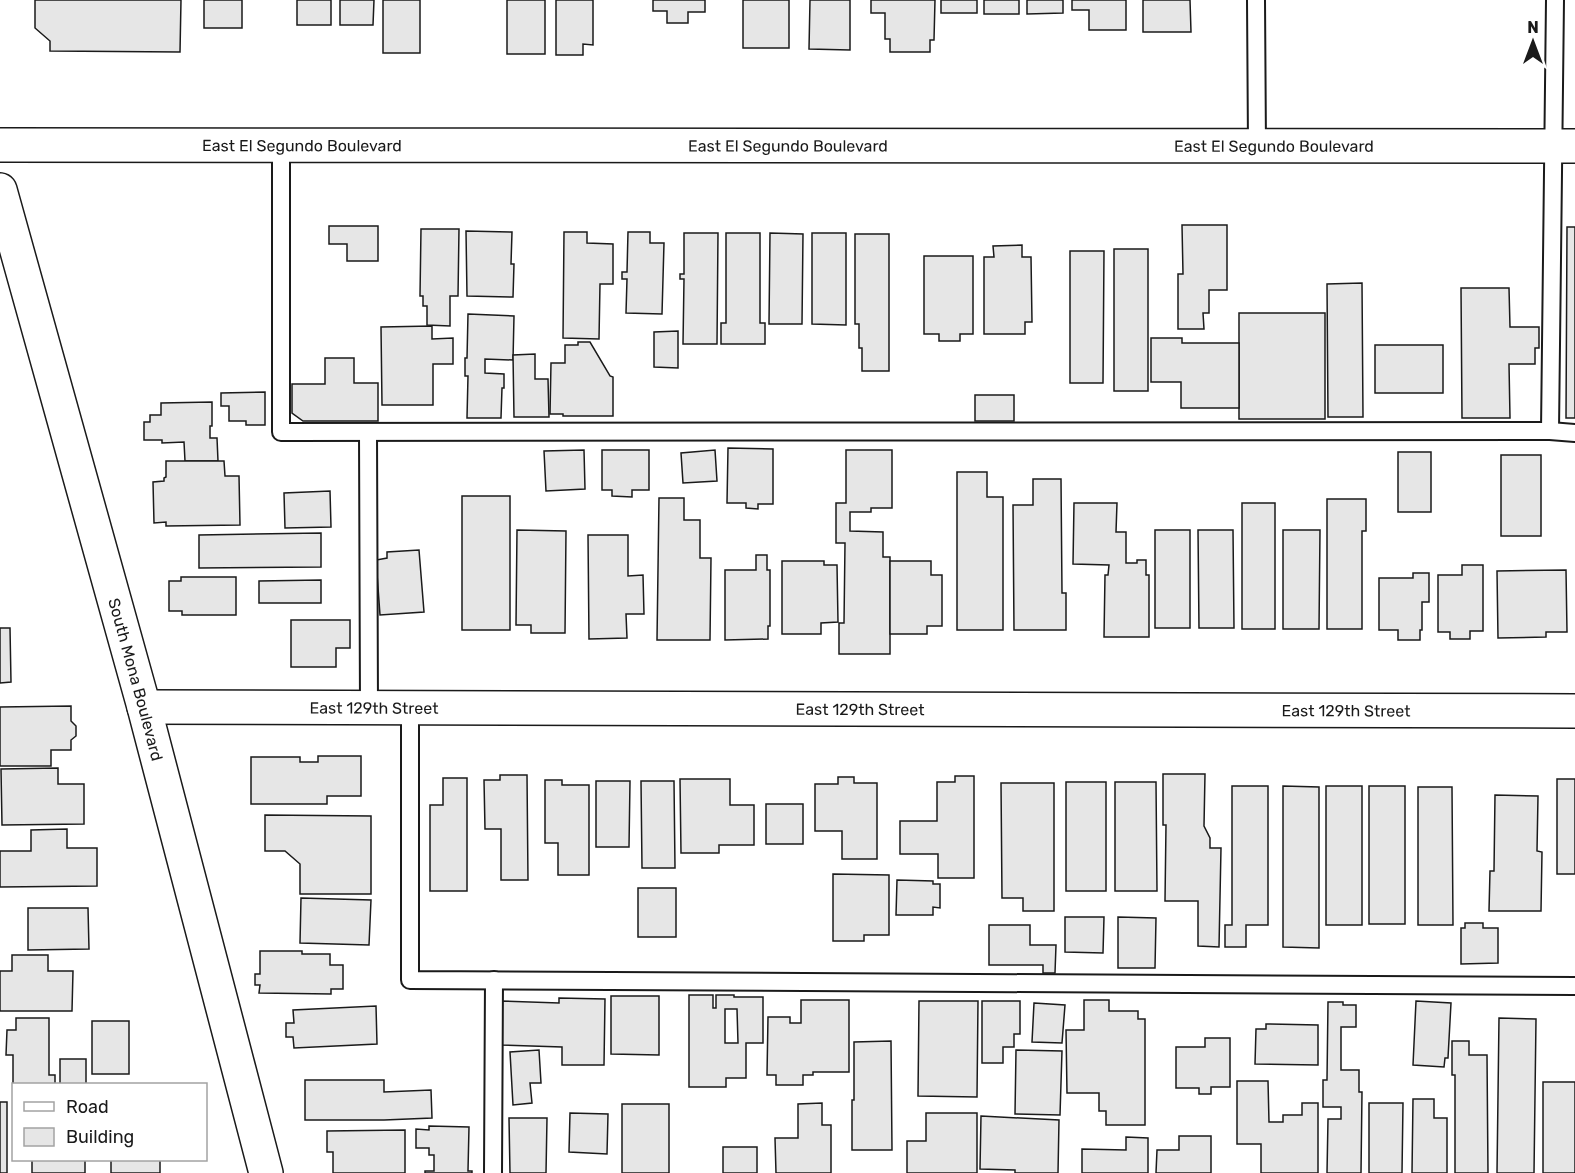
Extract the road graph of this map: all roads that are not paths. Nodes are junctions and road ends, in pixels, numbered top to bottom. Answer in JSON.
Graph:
{"nodes":[{"id":1,"x":1256,"y":0,"type":"edge"},
{"id":2,"x":1555,"y":0,"type":"edge"},
{"id":3,"x":0,"y":145,"type":"edge"},
{"id":4,"x":281,"y":146,"type":"junction"},
{"id":5,"x":1257,"y":146,"type":"junction"},
{"id":6,"x":1565,"y":146,"type":"edge"},
{"id":7,"x":0,"y":190,"type":"edge"},
{"id":8,"x":1550,"y":431,"type":"junction"},
{"id":9,"x":368,"y":432,"type":"junction"},
{"id":10,"x":1575,"y":433,"type":"edge"},
{"id":11,"x":144,"y":707,"type":"junction"},
{"id":12,"x":369,"y":707,"type":"junction"},
{"id":13,"x":410,"y":708,"type":"junction"},
{"id":14,"x":1575,"y":711,"type":"edge"},
{"id":15,"x":494,"y":980,"type":"junction"},
{"id":16,"x":1575,"y":986,"type":"edge"},
{"id":17,"x":266,"y":1173,"type":"edge"},
{"id":18,"x":493,"y":1173,"type":"edge"}],
"edges":[{"from":1,"to":5,"type":"lane"},
{"from":2,"to":6,"type":"lane"},
{"from":3,"to":4,"type":"street","name":"East El Segundo Boulevard"},
{"from":4,"to":5,"type":"street","name":"East El Segundo Boulevard"},
{"from":4,"to":9,"type":"lane"},
{"from":5,"to":6,"type":"street","name":"East El Segundo Boulevard"},
{"from":6,"to":8,"type":"lane"},
{"from":7,"to":11,"type":"street","name":"South Mona Boulevard"},
{"from":8,"to":9,"type":"lane"},
{"from":8,"to":10,"type":"lane"},
{"from":9,"to":12,"type":"lane"},
{"from":11,"to":12,"type":"street","name":"East 129th Street"},
{"from":11,"to":17,"type":"street","name":"South Mona Boulevard"},
{"from":12,"to":13,"type":"street","name":"East 129th Street"},
{"from":13,"to":14,"type":"street","name":"East 129th Street"},
{"from":13,"to":15,"type":"lane"},
{"from":15,"to":16,"type":"lane"},
{"from":15,"to":18,"type":"lane"}]}
